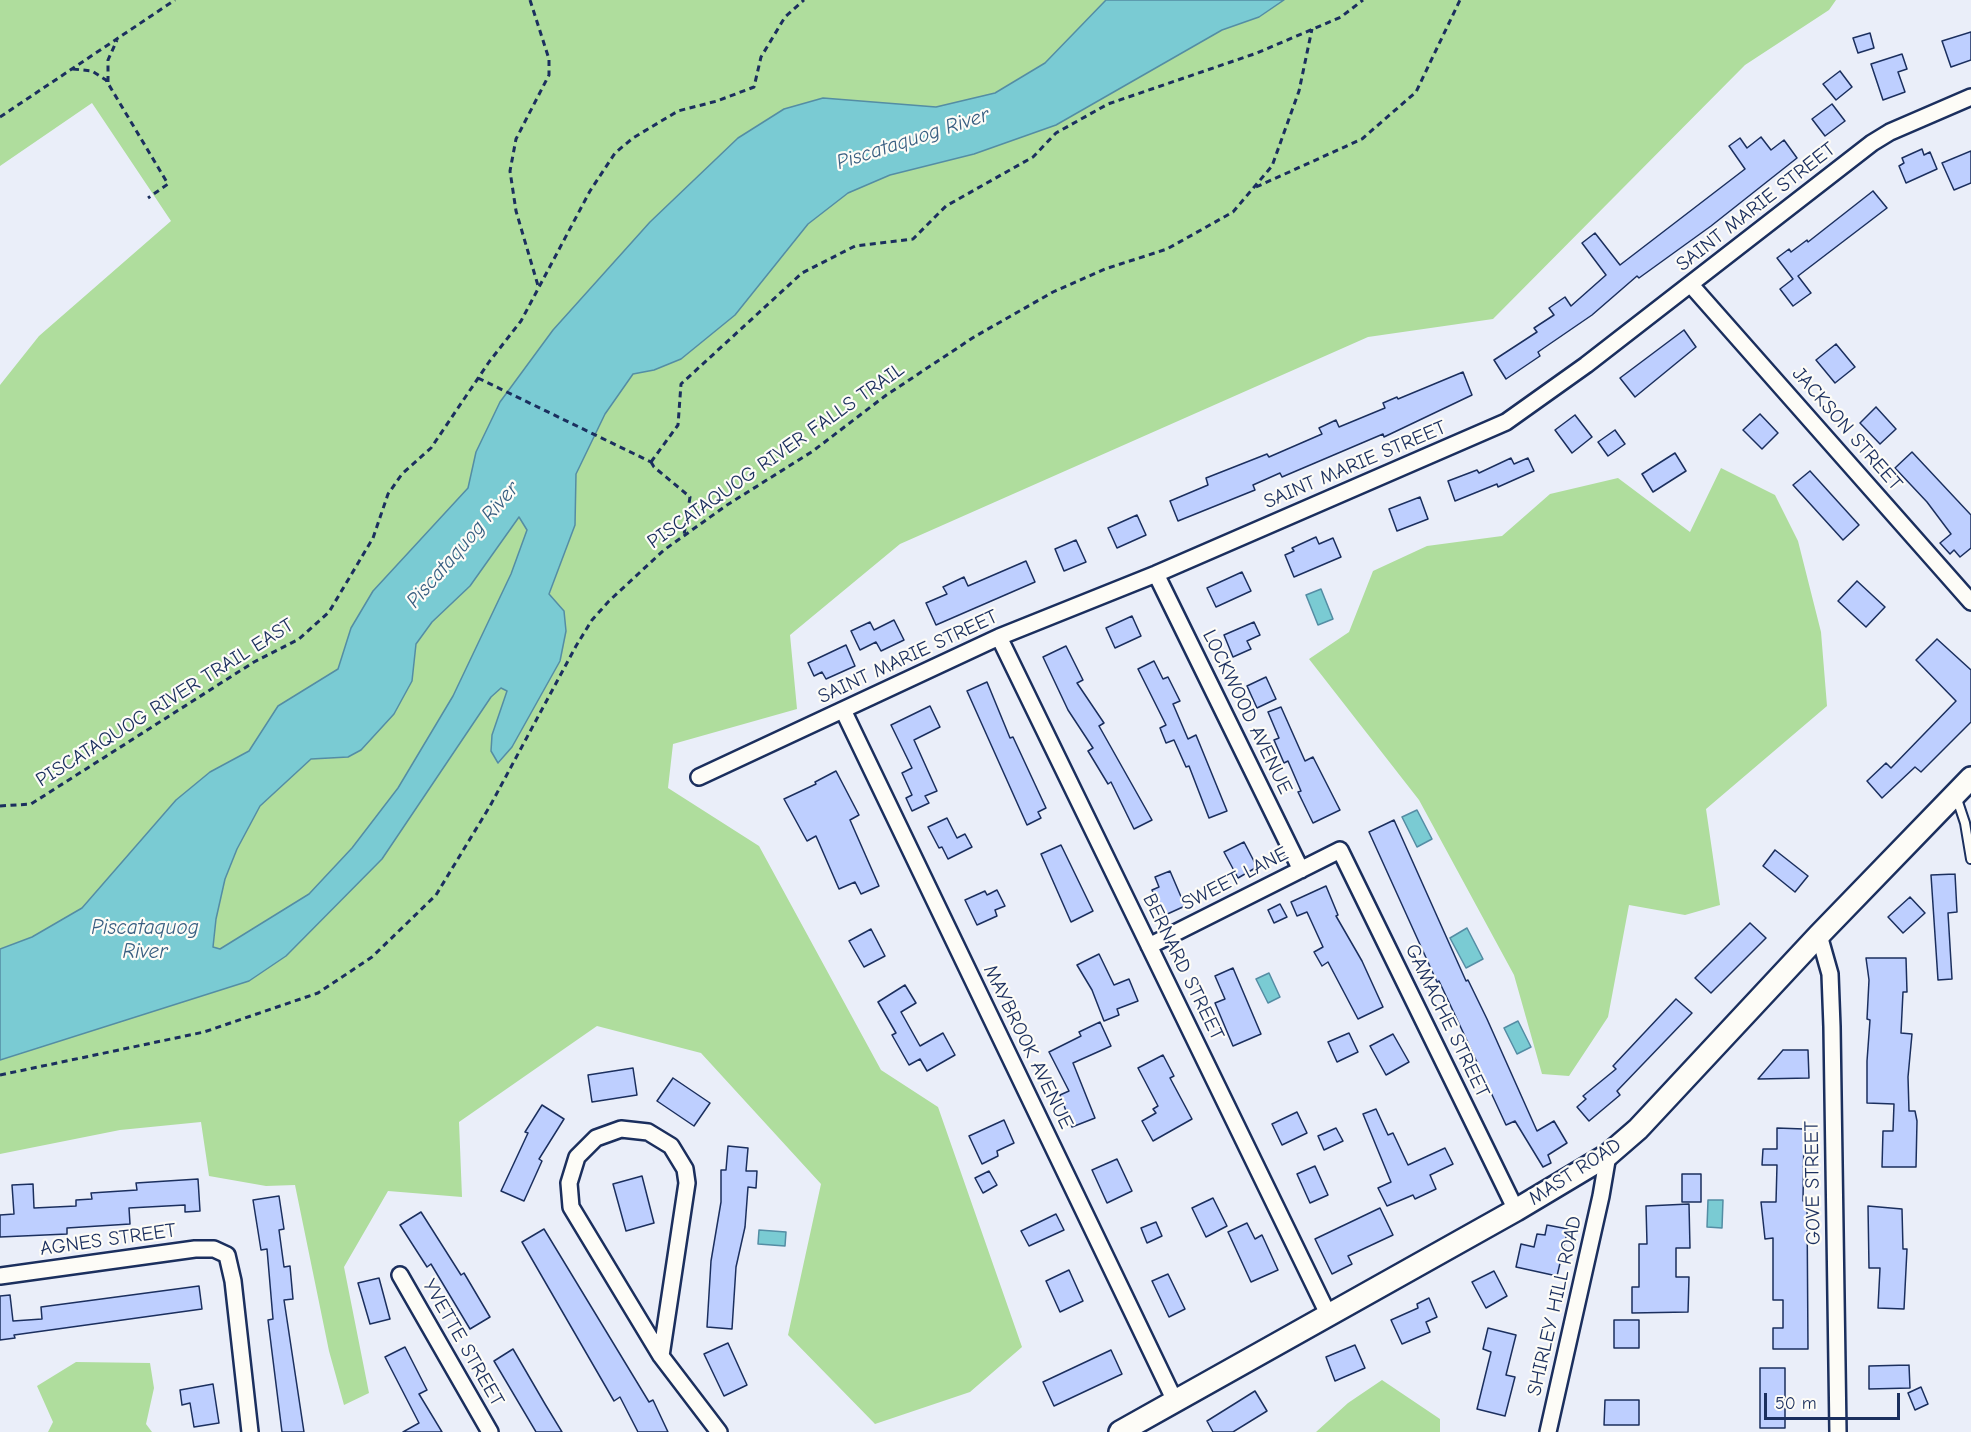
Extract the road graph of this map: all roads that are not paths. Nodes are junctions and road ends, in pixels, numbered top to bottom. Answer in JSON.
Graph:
{"nodes":[{"id":1,"x":1971,"y":97,"type":"edge"},
{"id":2,"x":1691,"y":285,"type":"junction"},
{"id":3,"x":1156,"y":574,"type":"junction"},
{"id":4,"x":1971,"y":602,"type":"edge"},
{"id":5,"x":999,"y":637,"type":"junction"},
{"id":6,"x":843,"y":710,"type":"junction"},
{"id":7,"x":699,"y":777,"type":"dead end"},
{"id":8,"x":1971,"y":778,"type":"edge"},
{"id":9,"x":1956,"y":795,"type":"junction"},
{"id":10,"x":1340,"y":850,"type":"joint"},
{"id":11,"x":1971,"y":859,"type":"edge"},
{"id":12,"x":1300,"y":870,"type":"junction"},
{"id":13,"x":1819,"y":935,"type":"junction"},
{"id":14,"x":1149,"y":946,"type":"junction"},
{"id":15,"x":1608,"y":1155,"type":"junction"},
{"id":16,"x":1516,"y":1210,"type":"junction"},
{"id":17,"x":400,"y":1275,"type":"dead end"},
{"id":18,"x":0,"y":1276,"type":"edge"},
{"id":19,"x":1329,"y":1316,"type":"junction"},
{"id":20,"x":661,"y":1356,"type":"junction"},
{"id":21,"x":1175,"y":1401,"type":"junction"},
{"id":22,"x":250,"y":1432,"type":"edge"},
{"id":23,"x":490,"y":1432,"type":"edge"},
{"id":24,"x":719,"y":1432,"type":"edge"},
{"id":25,"x":1120,"y":1432,"type":"edge"},
{"id":26,"x":1548,"y":1432,"type":"edge"},
{"id":27,"x":1838,"y":1432,"type":"edge"}],
"edges":[{"from":1,"to":2,"type":"street","name":"SAINT MARIE STREET"},
{"from":2,"to":3,"type":"street","name":"SAINT MARIE STREET"},
{"from":2,"to":4,"type":"street","name":"JACKSON STREET"},
{"from":3,"to":5,"type":"street","name":"SAINT MARIE STREET"},
{"from":3,"to":12,"type":"street","name":"LOCKWOOD AVENUE"},
{"from":5,"to":6,"type":"street","name":"SAINT MARIE STREET"},
{"from":5,"to":14,"type":"street","name":"BERNARD STREET"},
{"from":6,"to":7,"type":"street","name":"SAINT MARIE STREET"},
{"from":6,"to":21,"type":"street","name":"MAYBROOK AVENUE"},
{"from":8,"to":9,"type":"main road","name":"MAST ROAD"},
{"from":9,"to":11,"type":"lane"},
{"from":9,"to":13,"type":"main road","name":"MAST ROAD"},
{"from":10,"to":12,"type":"street","name":"SWEET LANE"},
{"from":10,"to":16,"type":"street","name":"GAMACHE STREET"},
{"from":12,"to":14,"type":"street","name":"SWEET LANE"},
{"from":13,"to":15,"type":"main road","name":"MAST ROAD"},
{"from":13,"to":27,"type":"street","name":"GOVE STREET"},
{"from":14,"to":19,"type":"street","name":"BERNARD STREET"},
{"from":15,"to":16,"type":"main road","name":"MAST ROAD"},
{"from":15,"to":26,"type":"street","name":"SHIRLEY HILL ROAD"},
{"from":16,"to":19,"type":"main road","name":"MAST ROAD"},
{"from":17,"to":23,"type":"street","name":"YVETTE STREET"},
{"from":18,"to":22,"type":"street","name":"AGNES STREET"},
{"from":19,"to":21,"type":"main road","name":"MAST ROAD"},
{"from":20,"to":20,"type":"street"},
{"from":20,"to":24,"type":"street"},
{"from":21,"to":25,"type":"main road","name":"MAST ROAD"}]}
